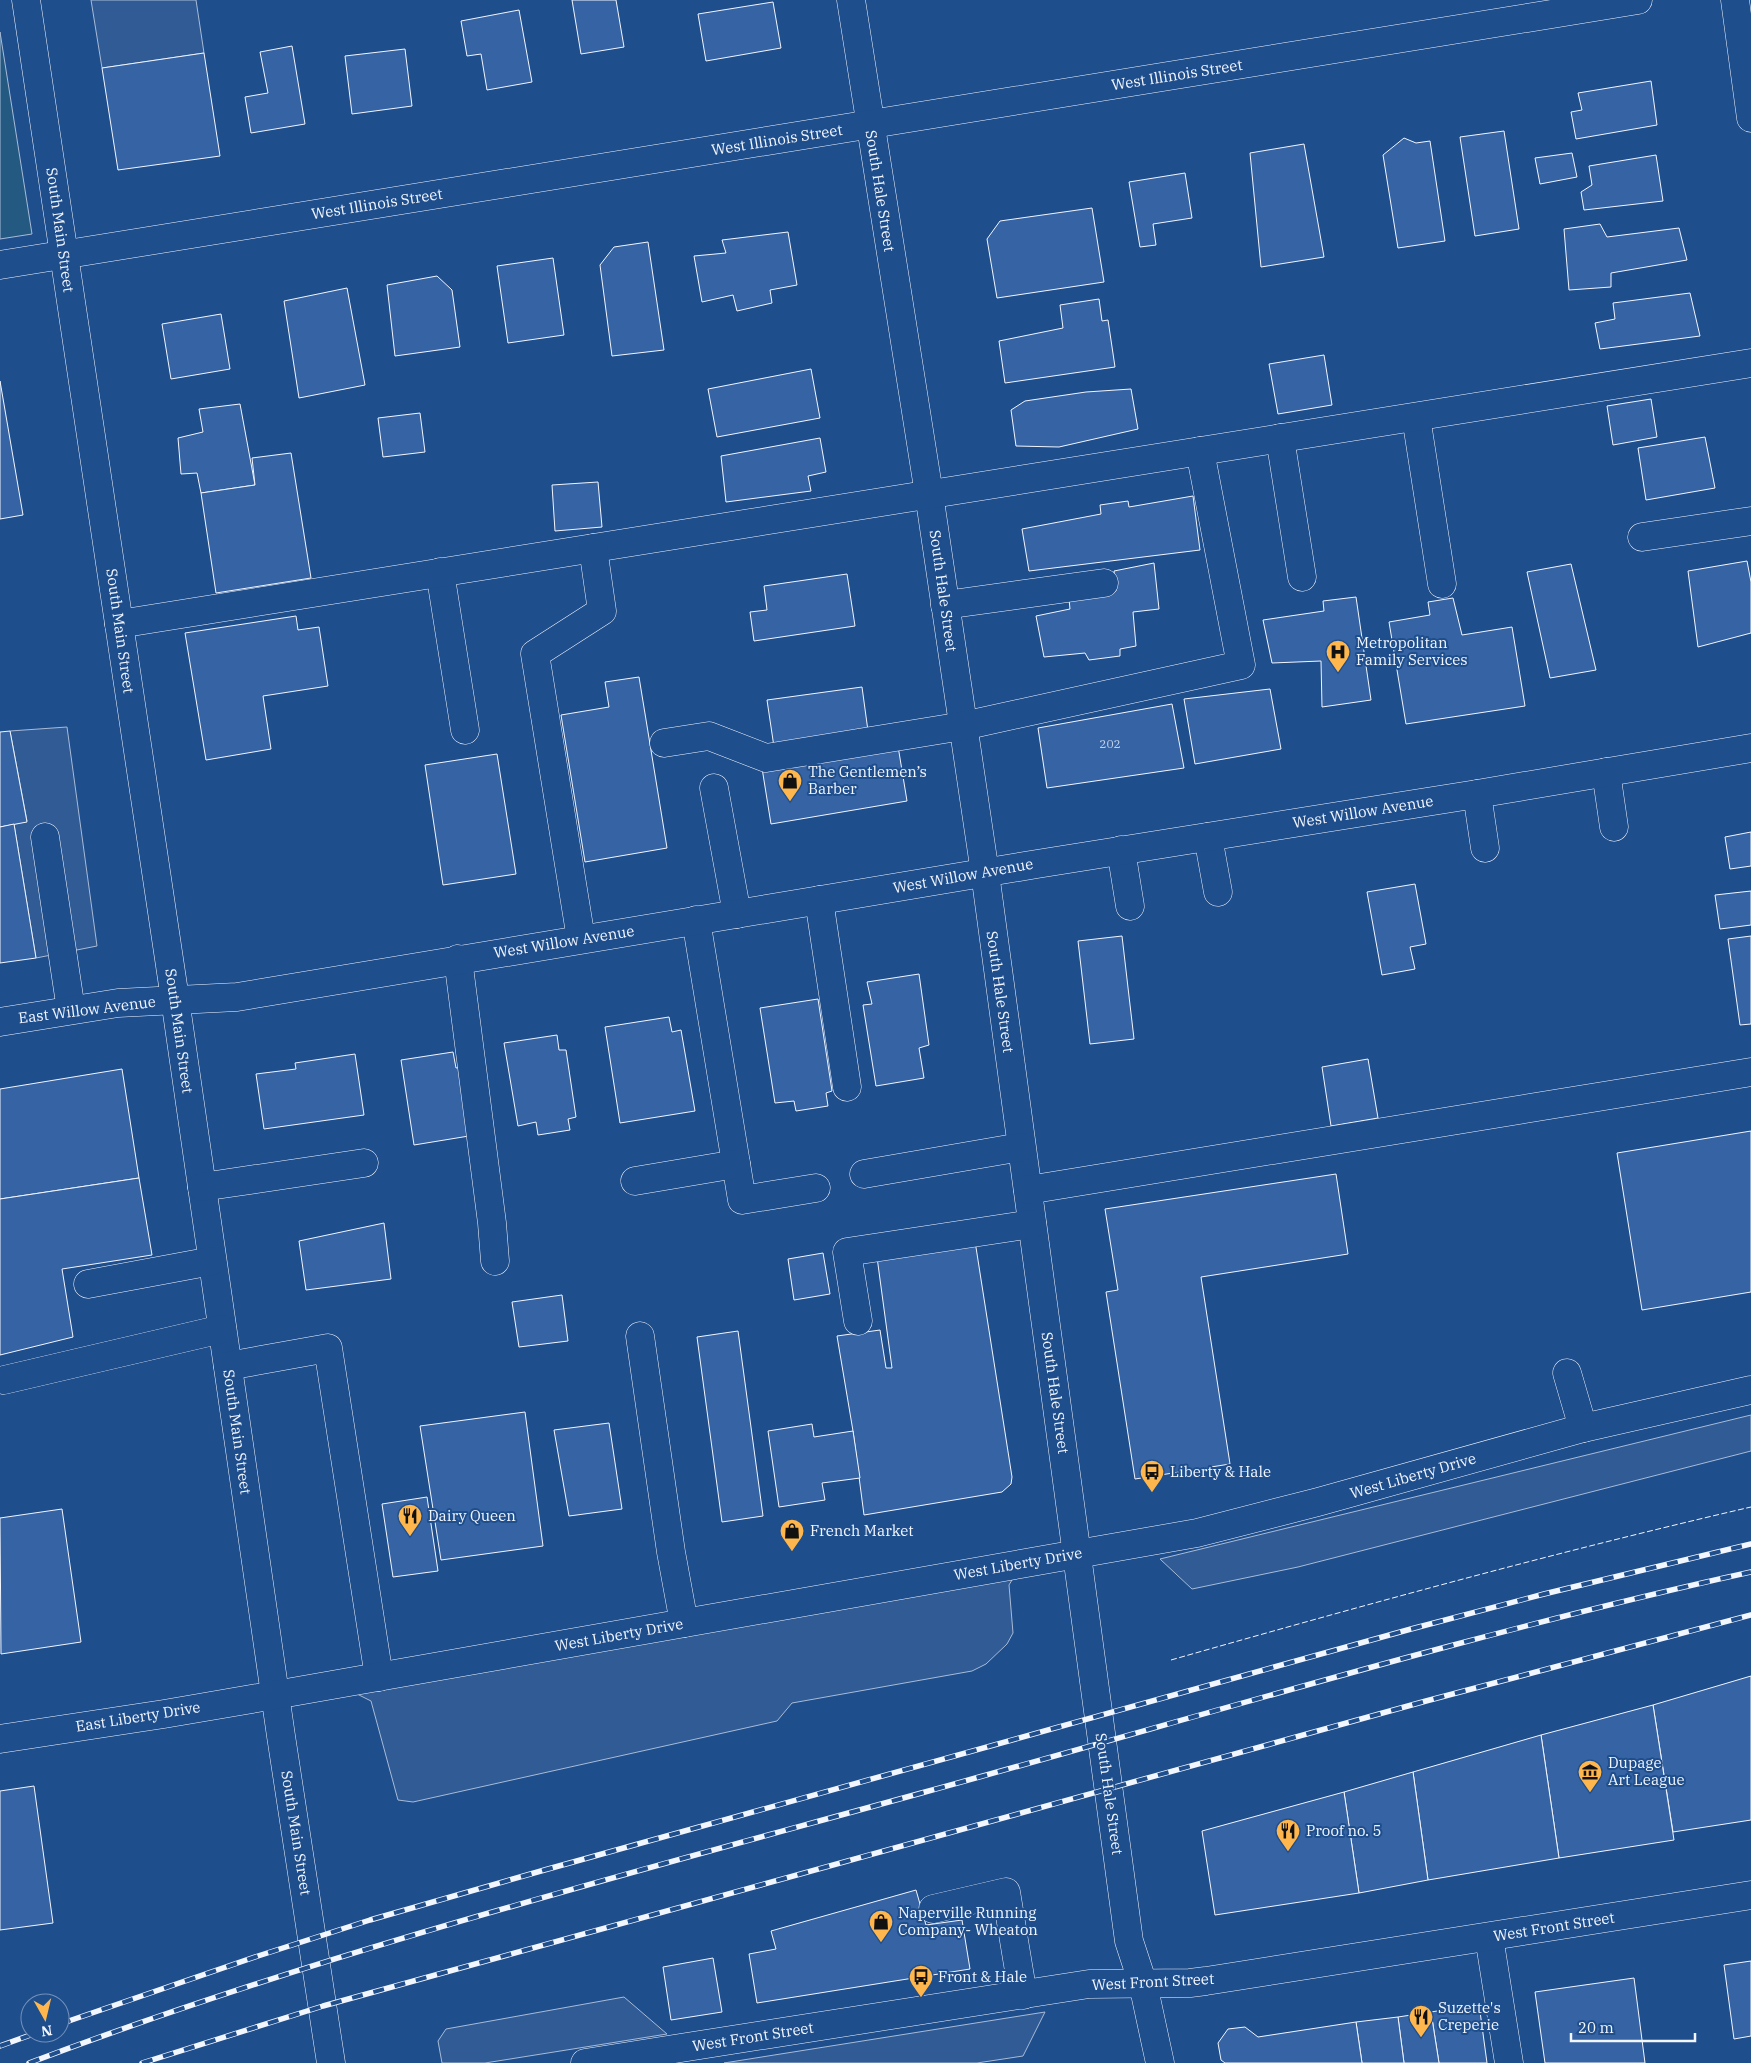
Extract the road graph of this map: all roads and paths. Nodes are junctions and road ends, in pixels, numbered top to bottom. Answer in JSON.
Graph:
{"nodes":[{"id":1,"x":26,"y":0,"type":"edge"},
{"id":2,"x":850,"y":0,"type":"edge"},
{"id":3,"x":1638,"y":0,"type":"edge"},
{"id":4,"x":1735,"y":0,"type":"edge"},
{"id":5,"x":1751,"y":118,"type":"edge"},
{"id":6,"x":870,"y":125,"type":"junction"},
{"id":7,"x":64,"y":254,"type":"junction"},
{"id":8,"x":0,"y":264,"type":"edge"},
{"id":9,"x":1751,"y":363,"type":"edge"},
{"id":10,"x":1416,"y":416,"type":"junction"},
{"id":11,"x":1280,"y":438,"type":"junction"},
{"id":12,"x":1200,"y":451,"type":"junction"},
{"id":13,"x":929,"y":494,"type":"junction"},
{"id":14,"x":1751,"y":521,"type":"edge"},
{"id":15,"x":1642,"y":537,"type":"dead end"},
{"id":16,"x":593,"y":548,"type":"junction"},
{"id":17,"x":440,"y":572,"type":"junction"},
{"id":18,"x":1302,"y":577,"type":"dead end"},
{"id":19,"x":1104,"y":583,"type":"dead end"},
{"id":20,"x":1442,"y":584,"type":"dead end"},
{"id":21,"x":945,"y":605,"type":"junction"},
{"id":22,"x":119,"y":624,"type":"junction"},
{"id":23,"x":963,"y":726,"type":"junction"},
{"id":24,"x":466,"y":730,"type":"dead end"},
{"id":25,"x":664,"y":743,"type":"dead end"},
{"id":26,"x":1751,"y":748,"type":"edge"},
{"id":27,"x":1606,"y":772,"type":"junction"},
{"id":28,"x":714,"y":788,"type":"dead end"},
{"id":29,"x":1477,"y":794,"type":"junction"},
{"id":30,"x":1614,"y":828,"type":"dead end"},
{"id":31,"x":45,"y":837,"type":"dead end"},
{"id":32,"x":1208,"y":837,"type":"junction"},
{"id":33,"x":1485,"y":848,"type":"dead end"},
{"id":34,"x":1121,"y":850,"type":"junction"},
{"id":35,"x":984,"y":873,"type":"junction"},
{"id":36,"x":1218,"y":892,"type":"dead end"},
{"id":37,"x":819,"y":900,"type":"junction"},
{"id":38,"x":1130,"y":906,"type":"dead end"},
{"id":39,"x":737,"y":914,"type":"junction"},
{"id":40,"x":696,"y":920,"type":"junction"},
{"id":41,"x":582,"y":939,"type":"junction"},
{"id":42,"x":458,"y":959,"type":"junction"},
{"id":43,"x":175,"y":999,"type":"junction"},
{"id":44,"x":71,"y":1010,"type":"junction"},
{"id":45,"x":0,"y":1022,"type":"edge"},
{"id":46,"x":1751,"y":1072,"type":"edge"},
{"id":47,"x":847,"y":1087,"type":"dead end"},
{"id":48,"x":1022,"y":1147,"type":"junction"},
{"id":49,"x":364,"y":1163,"type":"dead end"},
{"id":50,"x":736,"y":1164,"type":"junction"},
{"id":51,"x":864,"y":1174,"type":"dead end"},
{"id":52,"x":634,"y":1181,"type":"dead end"},
{"id":53,"x":202,"y":1187,"type":"junction"},
{"id":54,"x":816,"y":1188,"type":"dead end"},
{"id":55,"x":1028,"y":1190,"type":"junction"},
{"id":56,"x":1032,"y":1224,"type":"junction"},
{"id":57,"x":212,"y":1261,"type":"junction"},
{"id":58,"x":495,"y":1261,"type":"dead end"},
{"id":59,"x":88,"y":1284,"type":"dead end"},
{"id":60,"x":858,"y":1321,"type":"dead end"},
{"id":61,"x":222,"y":1329,"type":"junction"},
{"id":62,"x":640,"y":1336,"type":"dead end"},
{"id":63,"x":228,"y":1366,"type":"junction"},
{"id":64,"x":1567,"y":1373,"type":"dead end"},
{"id":65,"x":4,"y":1380,"type":"dead end"},
{"id":66,"x":1751,"y":1390,"type":"edge"},
{"id":67,"x":1583,"y":1428,"type":"junction"},
{"id":68,"x":1076,"y":1554,"type":"junction"},
{"id":69,"x":684,"y":1623,"type":"junction"},
{"id":70,"x":380,"y":1677,"type":"junction"},
{"id":71,"x":275,"y":1695,"type":"junction"},
{"id":72,"x":0,"y":1739,"type":"edge"},
{"id":73,"x":1751,"y":1895,"type":"edge"},
{"id":74,"x":933,"y":1909,"type":"dead end"},
{"id":75,"x":1489,"y":1937,"type":"junction"},
{"id":76,"x":1143,"y":1984,"type":"junction"},
{"id":77,"x":1022,"y":1995,"type":"junction"},
{"id":78,"x":331,"y":2063,"type":"edge"},
{"id":79,"x":585,"y":2063,"type":"edge"},
{"id":80,"x":1160,"y":2063,"type":"edge"},
{"id":81,"x":1509,"y":2063,"type":"edge"}],
"edges":[{"from":1,"to":7,"type":"street","name":"South Main Street"},
{"from":2,"to":6,"type":"street","name":"South Hale Street"},
{"from":3,"to":6,"type":"street","name":"West Illinois Street"},
{"from":4,"to":5,"type":"street"},
{"from":6,"to":7,"type":"street","name":"West Illinois Street"},
{"from":6,"to":13,"type":"street","name":"South Hale Street"},
{"from":7,"to":8,"type":"street","name":"West Illinois Street"},
{"from":7,"to":22,"type":"street","name":"South Main Street"},
{"from":9,"to":10,"type":"street"},
{"from":10,"to":11,"type":"street"},
{"from":10,"to":20,"type":"street"},
{"from":11,"to":12,"type":"street"},
{"from":11,"to":18,"type":"street"},
{"from":12,"to":13,"type":"street"},
{"from":12,"to":23,"type":"street"},
{"from":13,"to":16,"type":"street"},
{"from":13,"to":21,"type":"street","name":"South Hale Street"},
{"from":14,"to":15,"type":"street"},
{"from":16,"to":17,"type":"street"},
{"from":16,"to":41,"type":"street"},
{"from":17,"to":22,"type":"street"},
{"from":17,"to":24,"type":"street"},
{"from":19,"to":21,"type":"street"},
{"from":21,"to":23,"type":"street","name":"South Hale Street"},
{"from":22,"to":43,"type":"street","name":"South Main Street"},
{"from":23,"to":25,"type":"street"},
{"from":23,"to":35,"type":"street","name":"South Hale Street"},
{"from":26,"to":27,"type":"street","name":"West Willow Avenue"},
{"from":27,"to":29,"type":"street","name":"West Willow Avenue"},
{"from":27,"to":30,"type":"street"},
{"from":28,"to":39,"type":"street"},
{"from":29,"to":32,"type":"street","name":"West Willow Avenue"},
{"from":29,"to":33,"type":"street"},
{"from":31,"to":44,"type":"street"},
{"from":32,"to":34,"type":"street","name":"West Willow Avenue"},
{"from":32,"to":36,"type":"street"},
{"from":34,"to":35,"type":"street","name":"West Willow Avenue"},
{"from":34,"to":38,"type":"street"},
{"from":35,"to":37,"type":"street","name":"West Willow Avenue"},
{"from":35,"to":48,"type":"street","name":"South Hale Street"},
{"from":37,"to":39,"type":"street","name":"West Willow Avenue"},
{"from":37,"to":47,"type":"street"},
{"from":39,"to":40,"type":"street","name":"West Willow Avenue"},
{"from":40,"to":41,"type":"street","name":"West Willow Avenue"},
{"from":40,"to":50,"type":"street"},
{"from":41,"to":42,"type":"street","name":"West Willow Avenue"},
{"from":42,"to":43,"type":"street","name":"West Willow Avenue"},
{"from":42,"to":58,"type":"street"},
{"from":43,"to":44,"type":"street","name":"East Willow Avenue"},
{"from":43,"to":53,"type":"street","name":"South Main Street"},
{"from":44,"to":45,"type":"street","name":"East Willow Avenue"},
{"from":46,"to":55,"type":"street"},
{"from":48,"to":51,"type":"street"},
{"from":48,"to":55,"type":"street","name":"South Hale Street"},
{"from":49,"to":53,"type":"street"},
{"from":50,"to":52,"type":"street"},
{"from":50,"to":54,"type":"street"},
{"from":53,"to":57,"type":"street","name":"South Main Street"},
{"from":55,"to":56,"type":"street","name":"South Hale Street"},
{"from":56,"to":60,"type":"street"},
{"from":56,"to":68,"type":"street","name":"South Hale Street"},
{"from":57,"to":59,"type":"street"},
{"from":57,"to":61,"type":"street","name":"South Main Street"},
{"from":61,"to":63,"type":"street","name":"South Main Street"},
{"from":61,"to":65,"type":"street"},
{"from":62,"to":69,"type":"street"},
{"from":63,"to":70,"type":"street"},
{"from":63,"to":71,"type":"street","name":"South Main Street"},
{"from":64,"to":67,"type":"street"},
{"from":66,"to":67,"type":"street","name":"West Liberty Drive"},
{"from":67,"to":68,"type":"street","name":"West Liberty Drive"},
{"from":68,"to":69,"type":"street","name":"West Liberty Drive"},
{"from":68,"to":76,"type":"street","name":"South Hale Street"},
{"from":69,"to":70,"type":"street","name":"West Liberty Drive"},
{"from":70,"to":71,"type":"street","name":"West Liberty Drive"},
{"from":71,"to":72,"type":"street","name":"East Liberty Drive"},
{"from":71,"to":78,"type":"street","name":"South Main Street"},
{"from":73,"to":75,"type":"street","name":"West Front Street"},
{"from":74,"to":77,"type":"street"},
{"from":75,"to":76,"type":"street","name":"West Front Street"},
{"from":75,"to":81,"type":"street"},
{"from":76,"to":77,"type":"street","name":"West Front Street"},
{"from":76,"to":80,"type":"street","name":"South Hale Street"},
{"from":77,"to":79,"type":"street","name":"West Front Street"}]}
